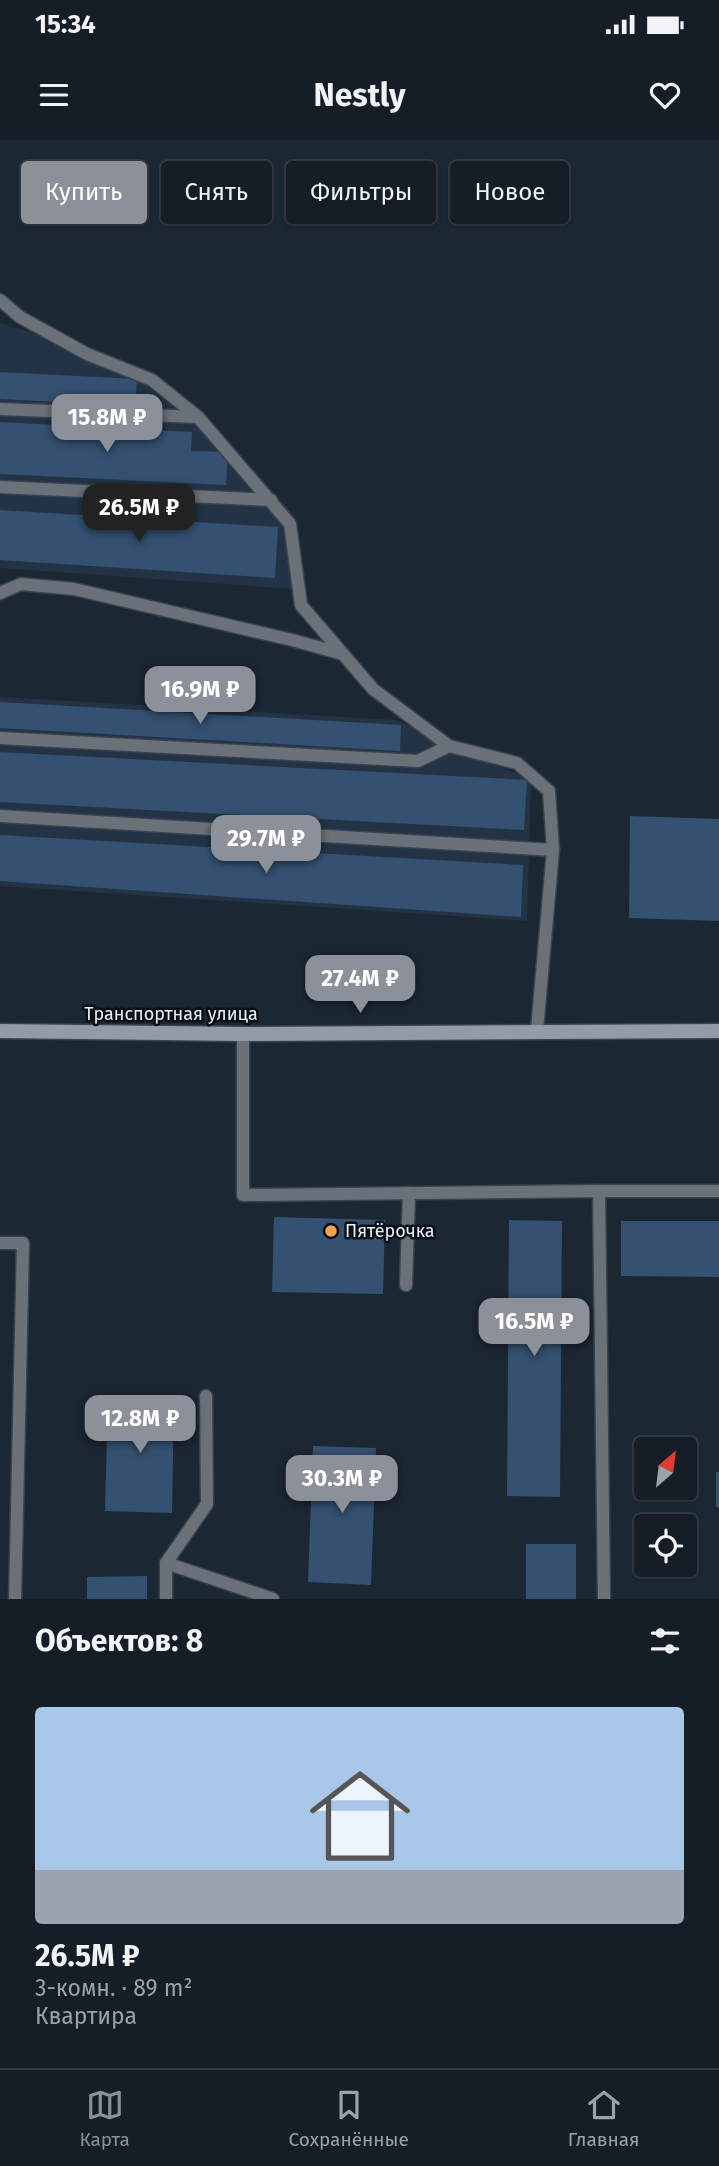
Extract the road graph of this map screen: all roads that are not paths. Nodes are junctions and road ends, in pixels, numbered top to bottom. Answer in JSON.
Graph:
{"nodes":[{"id":1,"x":0,"y":300,"type":"edge"},
{"id":2,"x":0,"y":409,"type":"edge"},
{"id":3,"x":198,"y":417,"type":"junction"},
{"id":4,"x":0,"y":487,"type":"edge"},
{"id":5,"x":271,"y":500,"type":"junction"},
{"id":6,"x":0,"y":593,"type":"edge"},
{"id":7,"x":343,"y":654,"type":"junction"},
{"id":8,"x":0,"y":738,"type":"edge"},
{"id":9,"x":449,"y":746,"type":"junction"},
{"id":10,"x":0,"y":817,"type":"edge"},
{"id":11,"x":553,"y":850,"type":"junction"},
{"id":12,"x":0,"y":1031,"type":"edge"},
{"id":13,"x":537,"y":1031,"type":"junction"},
{"id":14,"x":719,"y":1031,"type":"edge"},
{"id":15,"x":243,"y":1034,"type":"junction"},
{"id":16,"x":599,"y":1191,"type":"junction"},
{"id":17,"x":719,"y":1191,"type":"edge"},
{"id":18,"x":409,"y":1193,"type":"junction"},
{"id":19,"x":0,"y":1243,"type":"edge"},
{"id":20,"x":406,"y":1285,"type":"dead end"},
{"id":21,"x":206,"y":1396,"type":"dead end"},
{"id":22,"x":166,"y":1563,"type":"junction"},
{"id":23,"x":15,"y":1599,"type":"edge"},
{"id":24,"x":166,"y":1599,"type":"edge"},
{"id":25,"x":273,"y":1599,"type":"edge"},
{"id":26,"x":604,"y":1599,"type":"edge"}],
"edges":[{"from":1,"to":3,"type":"lane"},
{"from":2,"to":3,"type":"lane"},
{"from":3,"to":5,"type":"lane"},
{"from":4,"to":5,"type":"lane"},
{"from":5,"to":7,"type":"lane"},
{"from":6,"to":7,"type":"lane"},
{"from":7,"to":9,"type":"lane"},
{"from":8,"to":9,"type":"lane"},
{"from":9,"to":11,"type":"lane"},
{"from":10,"to":11,"type":"lane"},
{"from":11,"to":13,"type":"lane"},
{"from":12,"to":15,"type":"main road","name":"Транспортная улица"},
{"from":13,"to":14,"type":"main road","name":"Транспортная улица"},
{"from":13,"to":15,"type":"main road","name":"Транспортная улица"},
{"from":15,"to":18,"type":"lane"},
{"from":16,"to":17,"type":"lane"},
{"from":16,"to":18,"type":"lane"},
{"from":16,"to":26,"type":"lane"},
{"from":18,"to":20,"type":"lane"},
{"from":19,"to":23,"type":"lane"},
{"from":21,"to":22,"type":"lane"},
{"from":22,"to":24,"type":"lane"},
{"from":22,"to":25,"type":"lane"}]}
